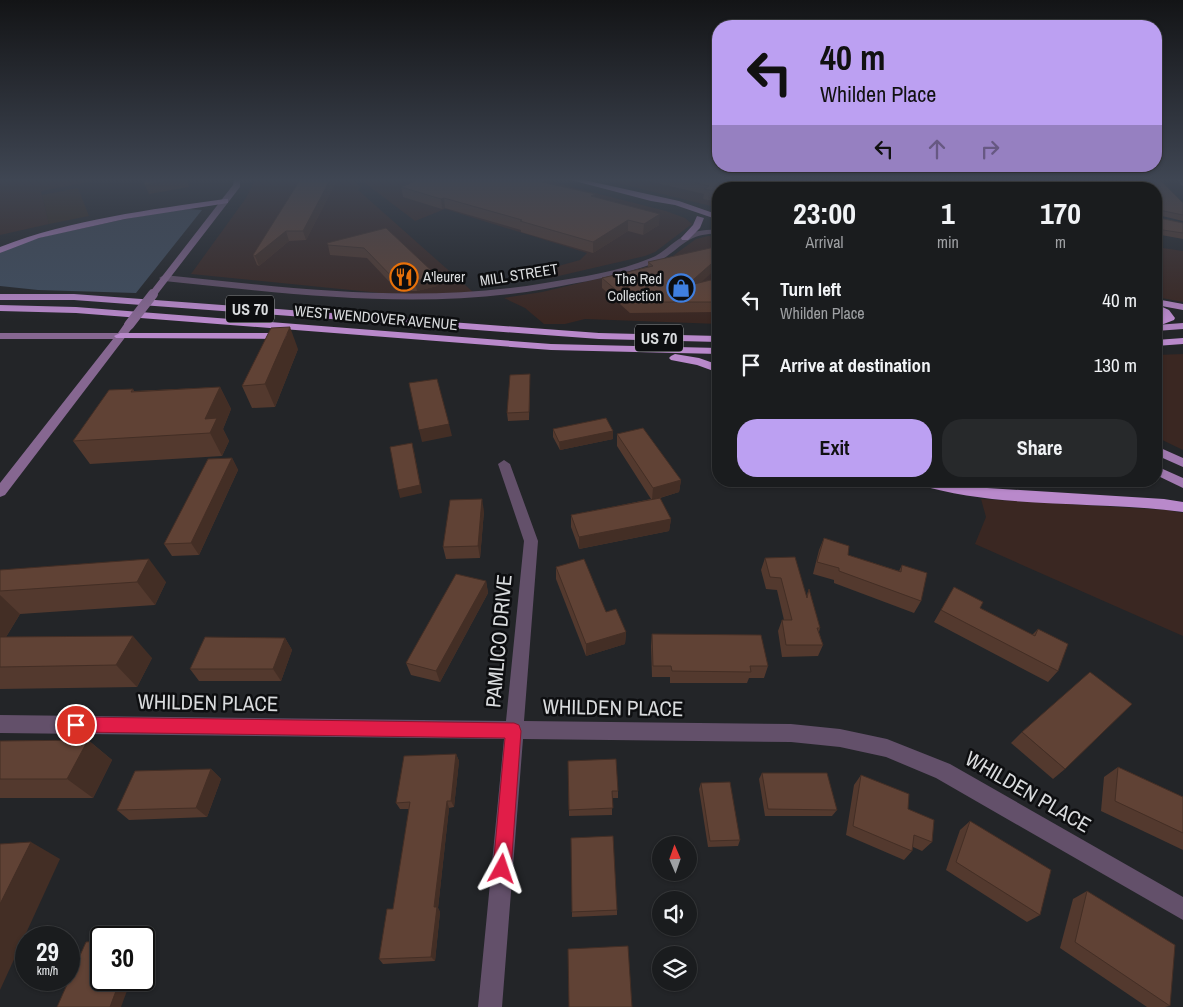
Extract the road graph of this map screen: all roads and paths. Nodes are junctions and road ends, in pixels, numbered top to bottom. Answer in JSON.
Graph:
{"nodes":[{"id":1,"x":58,"y":227,"type":"edge"},
{"id":2,"x":76,"y":227,"type":"edge"},
{"id":3,"x":204,"y":227,"type":"edge"},
{"id":4,"x":696,"y":227,"type":"edge"},
{"id":5,"x":712,"y":232,"type":"edge"},
{"id":6,"x":685,"y":238,"type":"junction"},
{"id":7,"x":0,"y":240,"type":"edge"},
{"id":8,"x":0,"y":250,"type":"edge"},
{"id":9,"x":164,"y":278,"type":"junction"},
{"id":10,"x":0,"y":291,"type":"edge"},
{"id":11,"x":38,"y":296,"type":"junction"},
{"id":12,"x":0,"y":297,"type":"edge"},
{"id":13,"x":1162,"y":303,"type":"edge"},
{"id":14,"x":1183,"y":307,"type":"edge"},
{"id":15,"x":0,"y":308,"type":"edge"},
{"id":16,"x":1162,"y":310,"type":"edge"},
{"id":17,"x":1162,"y":323,"type":"edge"},
{"id":18,"x":1162,"y":326,"type":"edge"},
{"id":19,"x":1183,"y":326,"type":"edge"},
{"id":20,"x":395,"y":335,"type":"junction"},
{"id":21,"x":0,"y":336,"type":"edge"},
{"id":22,"x":120,"y":336,"type":"junction"},
{"id":23,"x":712,"y":339,"type":"edge"},
{"id":24,"x":1183,"y":341,"type":"edge"},
{"id":25,"x":1162,"y":343,"type":"edge"},
{"id":26,"x":614,"y":350,"type":"junction"},
{"id":27,"x":712,"y":351,"type":"edge"},
{"id":28,"x":712,"y":368,"type":"edge"},
{"id":29,"x":1162,"y":453,"type":"edge"},
{"id":30,"x":1183,"y":463,"type":"edge"},
{"id":31,"x":504,"y":464,"type":"dead end"},
{"id":32,"x":1162,"y":473,"type":"edge"},
{"id":33,"x":1183,"y":483,"type":"edge"},
{"id":34,"x":939,"y":487,"type":"edge"},
{"id":35,"x":0,"y":492,"type":"edge"},
{"id":36,"x":1183,"y":507,"type":"edge"},
{"id":37,"x":0,"y":724,"type":"edge"},
{"id":38,"x":514,"y":731,"type":"junction"},
{"id":39,"x":1183,"y":909,"type":"edge"},
{"id":40,"x":490,"y":1007,"type":"edge"}],
"edges":[{"from":1,"to":7,"type":"highway"},
{"from":2,"to":8,"type":"highway"},
{"from":3,"to":9,"type":"main road"},
{"from":4,"to":6,"type":"main road"},
{"from":5,"to":6,"type":"street","name":"MILL STREET"},
{"from":6,"to":9,"type":"street","name":"MILL STREET"},
{"from":9,"to":22,"type":"main road","bridge":true},
{"from":10,"to":11,"type":"highway"},
{"from":11,"to":12,"type":"highway","name":"WEST WENDOVER AVENUE","number":"US 70"},
{"from":11,"to":23,"type":"highway","name":"WEST WENDOVER AVENUE","number":"US 70"},
{"from":13,"to":14,"type":"highway"},
{"from":15,"to":20,"type":"highway","name":"WEST WENDOVER AVENUE","number":"US 70"},
{"from":16,"to":17,"type":"highway"},
{"from":18,"to":19,"type":"highway"},
{"from":20,"to":22,"type":"highway"},
{"from":20,"to":26,"type":"highway","name":"WEST WENDOVER AVENUE","number":"US 70"},
{"from":21,"to":22,"type":"main road"},
{"from":22,"to":35,"type":"main road"},
{"from":24,"to":25,"type":"highway"},
{"from":26,"to":27,"type":"highway","name":"WEST WENDOVER AVENUE","number":"US 70"},
{"from":26,"to":28,"type":"highway"},
{"from":29,"to":30,"type":"main road"},
{"from":31,"to":38,"type":"street","name":"PAMLICO DRIVE"},
{"from":32,"to":33,"type":"main road"},
{"from":34,"to":36,"type":"highway"},
{"from":37,"to":38,"type":"street","name":"WHILDEN PLACE"},
{"from":38,"to":39,"type":"street","name":"WHILDEN PLACE"},
{"from":38,"to":40,"type":"street","name":"PAMLICO DRIVE"}]}
